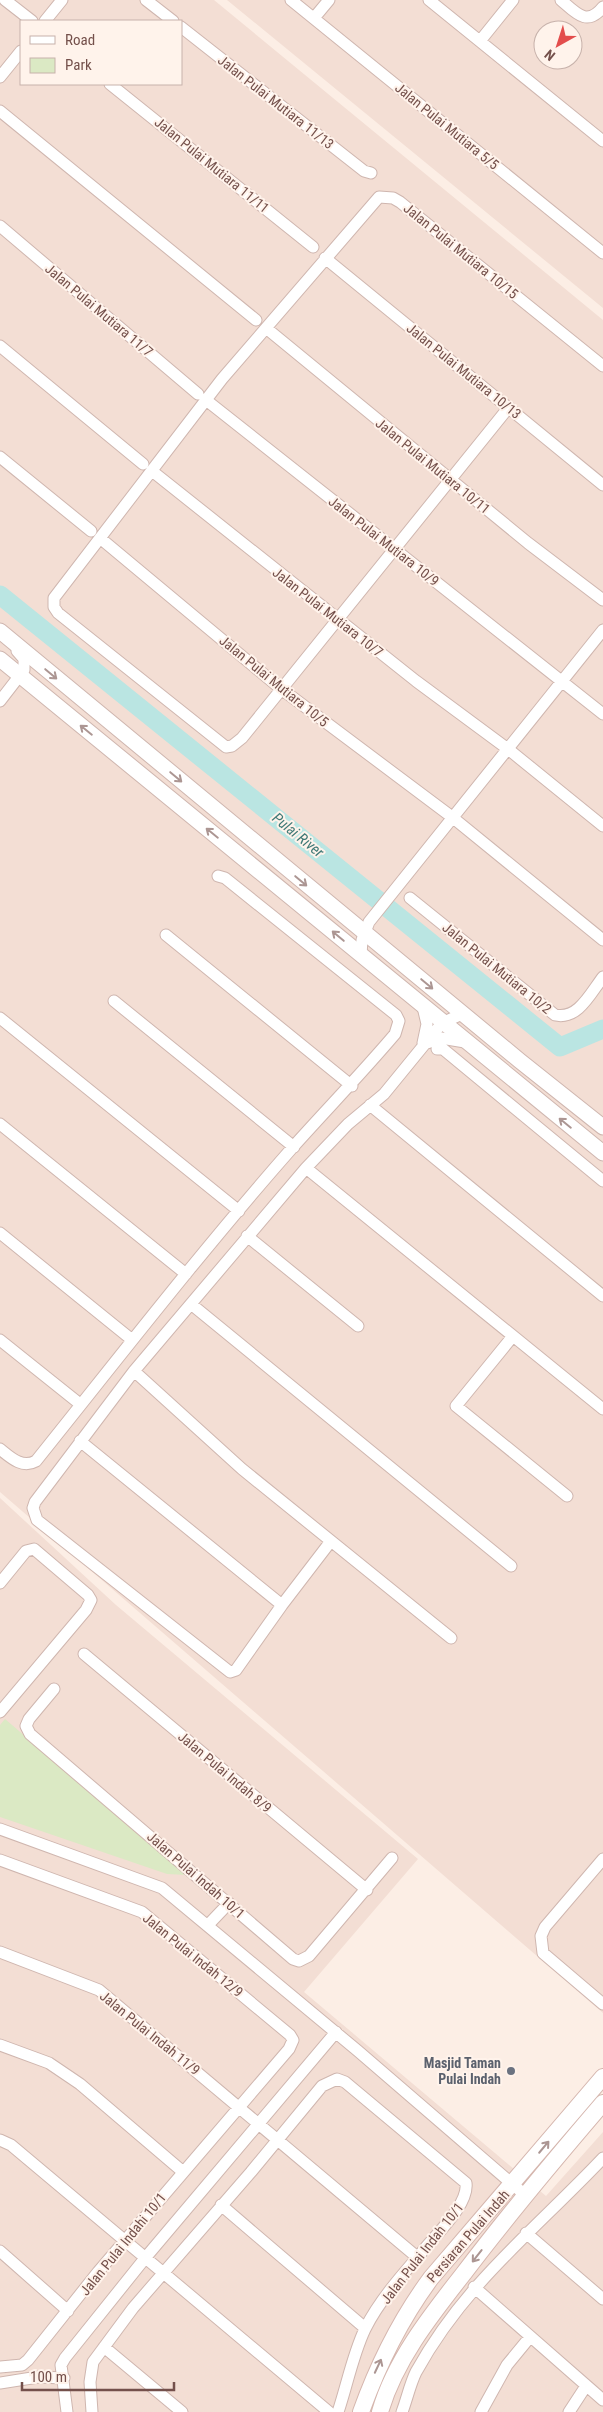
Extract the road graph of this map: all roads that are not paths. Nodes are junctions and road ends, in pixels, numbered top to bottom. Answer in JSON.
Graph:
{"nodes":[{"id":1,"x":5,"y":0,"type":"edge"},
{"id":2,"x":62,"y":0,"type":"edge"},
{"id":3,"x":146,"y":0,"type":"edge"},
{"id":4,"x":291,"y":0,"type":"edge"},
{"id":5,"x":328,"y":0,"type":"edge"},
{"id":6,"x":429,"y":0,"type":"edge"},
{"id":7,"x":513,"y":0,"type":"edge"},
{"id":8,"x":561,"y":0,"type":"edge"},
{"id":9,"x":603,"y":7,"type":"edge"},
{"id":10,"x":314,"y":18,"type":"junction"},
{"id":11,"x":31,"y":20,"type":"edge"},
{"id":12,"x":46,"y":20,"type":"edge"},
{"id":13,"x":172,"y":20,"type":"edge"},
{"id":14,"x":182,"y":29,"type":"edge"},
{"id":15,"x":480,"y":41,"type":"junction"},
{"id":16,"x":20,"y":52,"type":"edge"},
{"id":17,"x":0,"y":77,"type":"edge"},
{"id":18,"x":111,"y":85,"type":"edge"},
{"id":19,"x":0,"y":111,"type":"edge"},
{"id":20,"x":603,"y":141,"type":"edge"},
{"id":21,"x":371,"y":174,"type":"dead end"},
{"id":22,"x":0,"y":226,"type":"edge"},
{"id":23,"x":314,"y":247,"type":"dead end"},
{"id":24,"x":603,"y":253,"type":"edge"},
{"id":25,"x":325,"y":258,"type":"junction"},
{"id":26,"x":256,"y":320,"type":"dead end"},
{"id":27,"x":266,"y":328,"type":"junction"},
{"id":28,"x":0,"y":346,"type":"edge"},
{"id":29,"x":603,"y":366,"type":"edge"},
{"id":30,"x":202,"y":397,"type":"junction"},
{"id":31,"x":508,"y":408,"type":"junction"},
{"id":32,"x":0,"y":457,"type":"edge"},
{"id":33,"x":147,"y":468,"type":"junction"},
{"id":34,"x":450,"y":480,"type":"junction"},
{"id":35,"x":603,"y":485,"type":"edge"},
{"id":36,"x":95,"y":535,"type":"junction"},
{"id":37,"x":394,"y":548,"type":"junction"},
{"id":38,"x":603,"y":600,"type":"edge"},
{"id":39,"x":337,"y":618,"type":"junction"},
{"id":40,"x":603,"y":630,"type":"edge"},
{"id":41,"x":2,"y":633,"type":"edge"},
{"id":42,"x":0,"y":659,"type":"edge"},
{"id":43,"x":20,"y":676,"type":"junction"},
{"id":44,"x":561,"y":682,"type":"junction"},
{"id":45,"x":280,"y":688,"type":"junction"},
{"id":46,"x":0,"y":700,"type":"edge"},
{"id":47,"x":603,"y":714,"type":"edge"},
{"id":48,"x":508,"y":749,"type":"junction"},
{"id":49,"x":452,"y":817,"type":"junction"},
{"id":50,"x":603,"y":826,"type":"edge"},
{"id":51,"x":218,"y":876,"type":"dead end"},
{"id":52,"x":410,"y":898,"type":"dead end"},
{"id":53,"x":366,"y":927,"type":"junction"},
{"id":54,"x":166,"y":935,"type":"dead end"},
{"id":55,"x":603,"y":940,"type":"edge"},
{"id":56,"x":362,"y":956,"type":"junction"},
{"id":57,"x":603,"y":978,"type":"edge"},
{"id":58,"x":114,"y":1001,"type":"dead end"},
{"id":59,"x":423,"y":1007,"type":"junction"},
{"id":60,"x":462,"y":1014,"type":"junction"},
{"id":61,"x":0,"y":1018,"type":"edge"},
{"id":62,"x":442,"y":1023,"type":"junction"},
{"id":63,"x":465,"y":1042,"type":"junction"},
{"id":64,"x":423,"y":1044,"type":"junction"},
{"id":65,"x":437,"y":1050,"type":"dead end"},
{"id":66,"x":352,"y":1086,"type":"junction"},
{"id":67,"x":370,"y":1105,"type":"junction"},
{"id":68,"x":0,"y":1124,"type":"edge"},
{"id":69,"x":603,"y":1127,"type":"edge"},
{"id":70,"x":294,"y":1147,"type":"junction"},
{"id":71,"x":603,"y":1153,"type":"edge"},
{"id":72,"x":306,"y":1168,"type":"junction"},
{"id":73,"x":603,"y":1182,"type":"edge"},
{"id":74,"x":239,"y":1211,"type":"junction"},
{"id":75,"x":0,"y":1233,"type":"edge"},
{"id":76,"x":247,"y":1236,"type":"junction"},
{"id":77,"x":186,"y":1274,"type":"junction"},
{"id":78,"x":603,"y":1296,"type":"edge"},
{"id":79,"x":190,"y":1304,"type":"junction"},
{"id":80,"x":358,"y":1326,"type":"dead end"},
{"id":81,"x":513,"y":1336,"type":"junction"},
{"id":82,"x":131,"y":1339,"type":"junction"},
{"id":83,"x":0,"y":1340,"type":"edge"},
{"id":84,"x":134,"y":1371,"type":"junction"},
{"id":85,"x":80,"y":1404,"type":"junction"},
{"id":86,"x":603,"y":1409,"type":"edge"},
{"id":87,"x":80,"y":1441,"type":"junction"},
{"id":88,"x":0,"y":1449,"type":"edge"},
{"id":89,"x":567,"y":1496,"type":"dead end"},
{"id":90,"x":331,"y":1541,"type":"junction"},
{"id":91,"x":511,"y":1566,"type":"dead end"},
{"id":92,"x":0,"y":1584,"type":"edge"},
{"id":93,"x":282,"y":1604,"type":"junction"},
{"id":94,"x":451,"y":1638,"type":"dead end"},
{"id":95,"x":84,"y":1654,"type":"dead end"},
{"id":96,"x":54,"y":1689,"type":"dead end"},
{"id":97,"x":0,"y":1712,"type":"edge"},
{"id":98,"x":0,"y":1829,"type":"edge"},
{"id":99,"x":392,"y":1858,"type":"dead end"},
{"id":100,"x":603,"y":1859,"type":"edge"},
{"id":101,"x":0,"y":1860,"type":"edge"},
{"id":102,"x":366,"y":1890,"type":"junction"},
{"id":103,"x":229,"y":1903,"type":"junction"},
{"id":104,"x":208,"y":1925,"type":"junction"},
{"id":105,"x":0,"y":1952,"type":"edge"},
{"id":106,"x":603,"y":2004,"type":"edge"},
{"id":107,"x":336,"y":2032,"type":"junction"},
{"id":108,"x":0,"y":2045,"type":"edge"},
{"id":109,"x":603,"y":2077,"type":"edge"},
{"id":110,"x":603,"y":2103,"type":"edge"},
{"id":111,"x":240,"y":2106,"type":"junction"},
{"id":112,"x":260,"y":2124,"type":"junction"},
{"id":113,"x":278,"y":2139,"type":"junction"},
{"id":114,"x":0,"y":2140,"type":"edge"},
{"id":115,"x":600,"y":2166,"type":"edge"},
{"id":116,"x":182,"y":2172,"type":"junction"},
{"id":117,"x":519,"y":2189,"type":"junction"},
{"id":118,"x":221,"y":2205,"type":"junction"},
{"id":119,"x":526,"y":2233,"type":"junction"},
{"id":120,"x":126,"y":2240,"type":"junction"},
{"id":121,"x":0,"y":2250,"type":"edge"},
{"id":122,"x":146,"y":2257,"type":"junction"},
{"id":123,"x":417,"y":2257,"type":"junction"},
{"id":124,"x":162,"y":2272,"type":"junction"},
{"id":125,"x":474,"y":2287,"type":"junction"},
{"id":126,"x":603,"y":2299,"type":"edge"},
{"id":127,"x":68,"y":2311,"type":"junction"},
{"id":128,"x":366,"y":2328,"type":"junction"},
{"id":129,"x":530,"y":2337,"type":"junction"},
{"id":130,"x":104,"y":2347,"type":"junction"},
{"id":131,"x":0,"y":2367,"type":"edge"},
{"id":132,"x":64,"y":2378,"type":"junction"},
{"id":133,"x":0,"y":2383,"type":"edge"},
{"id":134,"x":586,"y":2386,"type":"junction"},
{"id":135,"x":603,"y":2400,"type":"edge"},
{"id":136,"x":67,"y":2412,"type":"edge"},
{"id":137,"x":92,"y":2412,"type":"edge"},
{"id":138,"x":182,"y":2412,"type":"edge"},
{"id":139,"x":328,"y":2412,"type":"edge"},
{"id":140,"x":338,"y":2412,"type":"edge"},
{"id":141,"x":361,"y":2412,"type":"edge"},
{"id":142,"x":380,"y":2412,"type":"edge"},
{"id":143,"x":402,"y":2412,"type":"edge"},
{"id":144,"x":480,"y":2412,"type":"edge"},
{"id":145,"x":569,"y":2412,"type":"edge"}],
"edges":[{"from":1,"to":11,"type":"street"},
{"from":2,"to":12,"type":"street"},
{"from":3,"to":13,"type":"street"},
{"from":4,"to":10,"type":"street","name":"Jalan Pulai Mutiara 5/5"},
{"from":5,"to":10,"type":"street"},
{"from":6,"to":15,"type":"street"},
{"from":7,"to":15,"type":"street"},
{"from":8,"to":9,"type":"street"},
{"from":10,"to":24,"type":"street","name":"Jalan Pulai Mutiara 5/5"},
{"from":14,"to":21,"type":"street","name":"Jalan Pulai Mutiara 11/13"},
{"from":15,"to":20,"type":"street"},
{"from":16,"to":17,"type":"street"},
{"from":18,"to":23,"type":"street","name":"Jalan Pulai Mutiara 11/11"},
{"from":19,"to":26,"type":"street"},
{"from":22,"to":30,"type":"street","name":"Jalan Pulai Mutiara 11/7"},
{"from":25,"to":27,"type":"street"},
{"from":25,"to":29,"type":"street","name":"Jalan Pulai Mutiara 10/15"},
{"from":25,"to":31,"type":"street","name":"Jalan Pulai Mutiara 10/13"},
{"from":27,"to":30,"type":"street"},
{"from":27,"to":34,"type":"street","name":"Jalan Pulai Mutiara 10/11"},
{"from":28,"to":33,"type":"street","name":"Jalan Pulai Mutiara 10/7"},
{"from":30,"to":33,"type":"street"},
{"from":30,"to":37,"type":"street","name":"Jalan Pulai Mutiara 10/9"},
{"from":31,"to":34,"type":"street"},
{"from":31,"to":35,"type":"street","name":"Jalan Pulai Mutiara 10/13"},
{"from":32,"to":36,"type":"street","name":"Jalan Pulai Mutiara 10/5"},
{"from":33,"to":36,"type":"street"},
{"from":33,"to":39,"type":"street","name":"Jalan Pulai Mutiara 10/7"},
{"from":34,"to":37,"type":"street"},
{"from":34,"to":38,"type":"street","name":"Jalan Pulai Mutiara 10/11"},
{"from":36,"to":45,"type":"street","name":"Jalan Pulai Mutiara 10/5"},
{"from":36,"to":45,"type":"street"},
{"from":37,"to":39,"type":"street"},
{"from":37,"to":44,"type":"street","name":"Jalan Pulai Mutiara 10/9"},
{"from":39,"to":45,"type":"street"},
{"from":39,"to":48,"type":"street","name":"Jalan Pulai Mutiara 10/7"},
{"from":40,"to":44,"type":"street"},
{"from":41,"to":43,"type":"street"},
{"from":41,"to":53,"type":"street","one_way":true},
{"from":42,"to":43,"type":"street"},
{"from":43,"to":46,"type":"street"},
{"from":56,"to":43,"type":"street","one_way":true},
{"from":44,"to":47,"type":"street","name":"Jalan Pulai Mutiara 10/9"},
{"from":44,"to":48,"type":"street"},
{"from":45,"to":49,"type":"street","name":"Jalan Pulai Mutiara 10/5"},
{"from":48,"to":49,"type":"street"},
{"from":48,"to":50,"type":"street","name":"Jalan Pulai Mutiara 10/7"},
{"from":49,"to":53,"type":"street"},
{"from":49,"to":55,"type":"street","name":"Jalan Pulai Mutiara 10/5"},
{"from":51,"to":66,"type":"street"},
{"from":52,"to":57,"type":"street","name":"Jalan Pulai Mutiara 10/2"},
{"from":53,"to":56,"type":"street"},
{"from":53,"to":60,"type":"street","one_way":true},
{"from":54,"to":66,"type":"street"},
{"from":56,"to":59,"type":"street"},
{"from":58,"to":70,"type":"street"},
{"from":59,"to":62,"type":"street"},
{"from":59,"to":64,"type":"street"},
{"from":60,"to":62,"type":"street"},
{"from":60,"to":69,"type":"street"},
{"from":61,"to":74,"type":"street"},
{"from":62,"to":63,"type":"street"},
{"from":62,"to":64,"type":"street"},
{"from":63,"to":64,"type":"street"},
{"from":71,"to":63,"type":"street","one_way":true},
{"from":64,"to":67,"type":"street"},
{"from":65,"to":73,"type":"street"},
{"from":66,"to":70,"type":"street"},
{"from":67,"to":72,"type":"street"},
{"from":67,"to":78,"type":"street"},
{"from":68,"to":77,"type":"street"},
{"from":70,"to":74,"type":"street"},
{"from":72,"to":76,"type":"street"},
{"from":72,"to":81,"type":"street"},
{"from":74,"to":77,"type":"street"},
{"from":75,"to":82,"type":"street"},
{"from":76,"to":79,"type":"street"},
{"from":76,"to":80,"type":"street"},
{"from":77,"to":82,"type":"street"},
{"from":79,"to":84,"type":"street"},
{"from":79,"to":91,"type":"street"},
{"from":81,"to":86,"type":"street"},
{"from":81,"to":89,"type":"street"},
{"from":82,"to":85,"type":"street"},
{"from":83,"to":85,"type":"street"},
{"from":84,"to":87,"type":"street"},
{"from":84,"to":90,"type":"street"},
{"from":85,"to":88,"type":"street"},
{"from":87,"to":93,"type":"street"},
{"from":87,"to":93,"type":"street"},
{"from":90,"to":93,"type":"street"},
{"from":90,"to":94,"type":"street"},
{"from":92,"to":97,"type":"street"},
{"from":95,"to":102,"type":"street","name":"Jalan Pulai Indah 8/9"},
{"from":96,"to":103,"type":"street","name":"Jalan Pulai Indah 10/1"},
{"from":98,"to":104,"type":"street"},
{"from":99,"to":102,"type":"street","name":"Jalan Pulai Indah 10/1"},
{"from":100,"to":106,"type":"street"},
{"from":101,"to":111,"type":"street","name":"Jalan Pulai Indah 12/9"},
{"from":102,"to":103,"type":"street","name":"Jalan Pulai Indah 10/1"},
{"from":103,"to":104,"type":"street"},
{"from":104,"to":107,"type":"street"},
{"from":105,"to":111,"type":"street","name":"Jalan Pulai Indah 11/9"},
{"from":107,"to":112,"type":"street"},
{"from":107,"to":117,"type":"street"},
{"from":108,"to":116,"type":"street"},
{"from":117,"to":109,"type":"main road","name":"Persiaran Pulai Indah","one_way":true},
{"from":110,"to":117,"type":"main road","name":"Persiaran Pulai Indah"},
{"from":111,"to":112,"type":"street","name":"Jalan Pulai Indah 11/9"},
{"from":111,"to":116,"type":"street","name":"Jalan Pulai Indahi 10/1"},
{"from":112,"to":113,"type":"street","name":"Jalan Pulai Indah 11/9"},
{"from":112,"to":122,"type":"street"},
{"from":113,"to":118,"type":"street","name":"Jalan Pulai Indah 10/1"},
{"from":113,"to":123,"type":"street","name":"Jalan Pulai Indah 11/9"},
{"from":113,"to":123,"type":"street","name":"Jalan Pulai Indah 10/1"},
{"from":114,"to":120,"type":"street"},
{"from":115,"to":119,"type":"street"},
{"from":116,"to":120,"type":"street","name":"Jalan Pulai Indahi 10/1"},
{"from":141,"to":117,"type":"main road","name":"Persiaran Pulai Indah","one_way":true},
{"from":117,"to":142,"type":"main road","name":"Persiaran Pulai Indah","one_way":true},
{"from":118,"to":124,"type":"street","name":"Jalan Pulai Indah 10/1"},
{"from":118,"to":128,"type":"street"},
{"from":119,"to":125,"type":"street"},
{"from":119,"to":126,"type":"street"},
{"from":120,"to":122,"type":"street"},
{"from":120,"to":127,"type":"street","name":"Jalan Pulai Indahi 10/1"},
{"from":121,"to":127,"type":"street"},
{"from":122,"to":124,"type":"street"},
{"from":122,"to":132,"type":"street"},
{"from":123,"to":128,"type":"street","name":"Jalan Pulai Indah 10/1"},
{"from":124,"to":130,"type":"street","name":"Jalan Pulai Indah 10/1"},
{"from":124,"to":139,"type":"street"},
{"from":125,"to":129,"type":"street"},
{"from":125,"to":143,"type":"street"},
{"from":127,"to":131,"type":"street","name":"Jalan Pulai Indahi 10/1"},
{"from":128,"to":140,"type":"street","name":"Jalan Pulai Indah 10/1"},
{"from":129,"to":134,"type":"street"},
{"from":129,"to":144,"type":"street"},
{"from":130,"to":137,"type":"street","name":"Jalan Pulai Indah 10/1"},
{"from":130,"to":138,"type":"street"},
{"from":132,"to":133,"type":"street"},
{"from":132,"to":136,"type":"street"},
{"from":134,"to":135,"type":"street"},
{"from":134,"to":145,"type":"street"}]}
